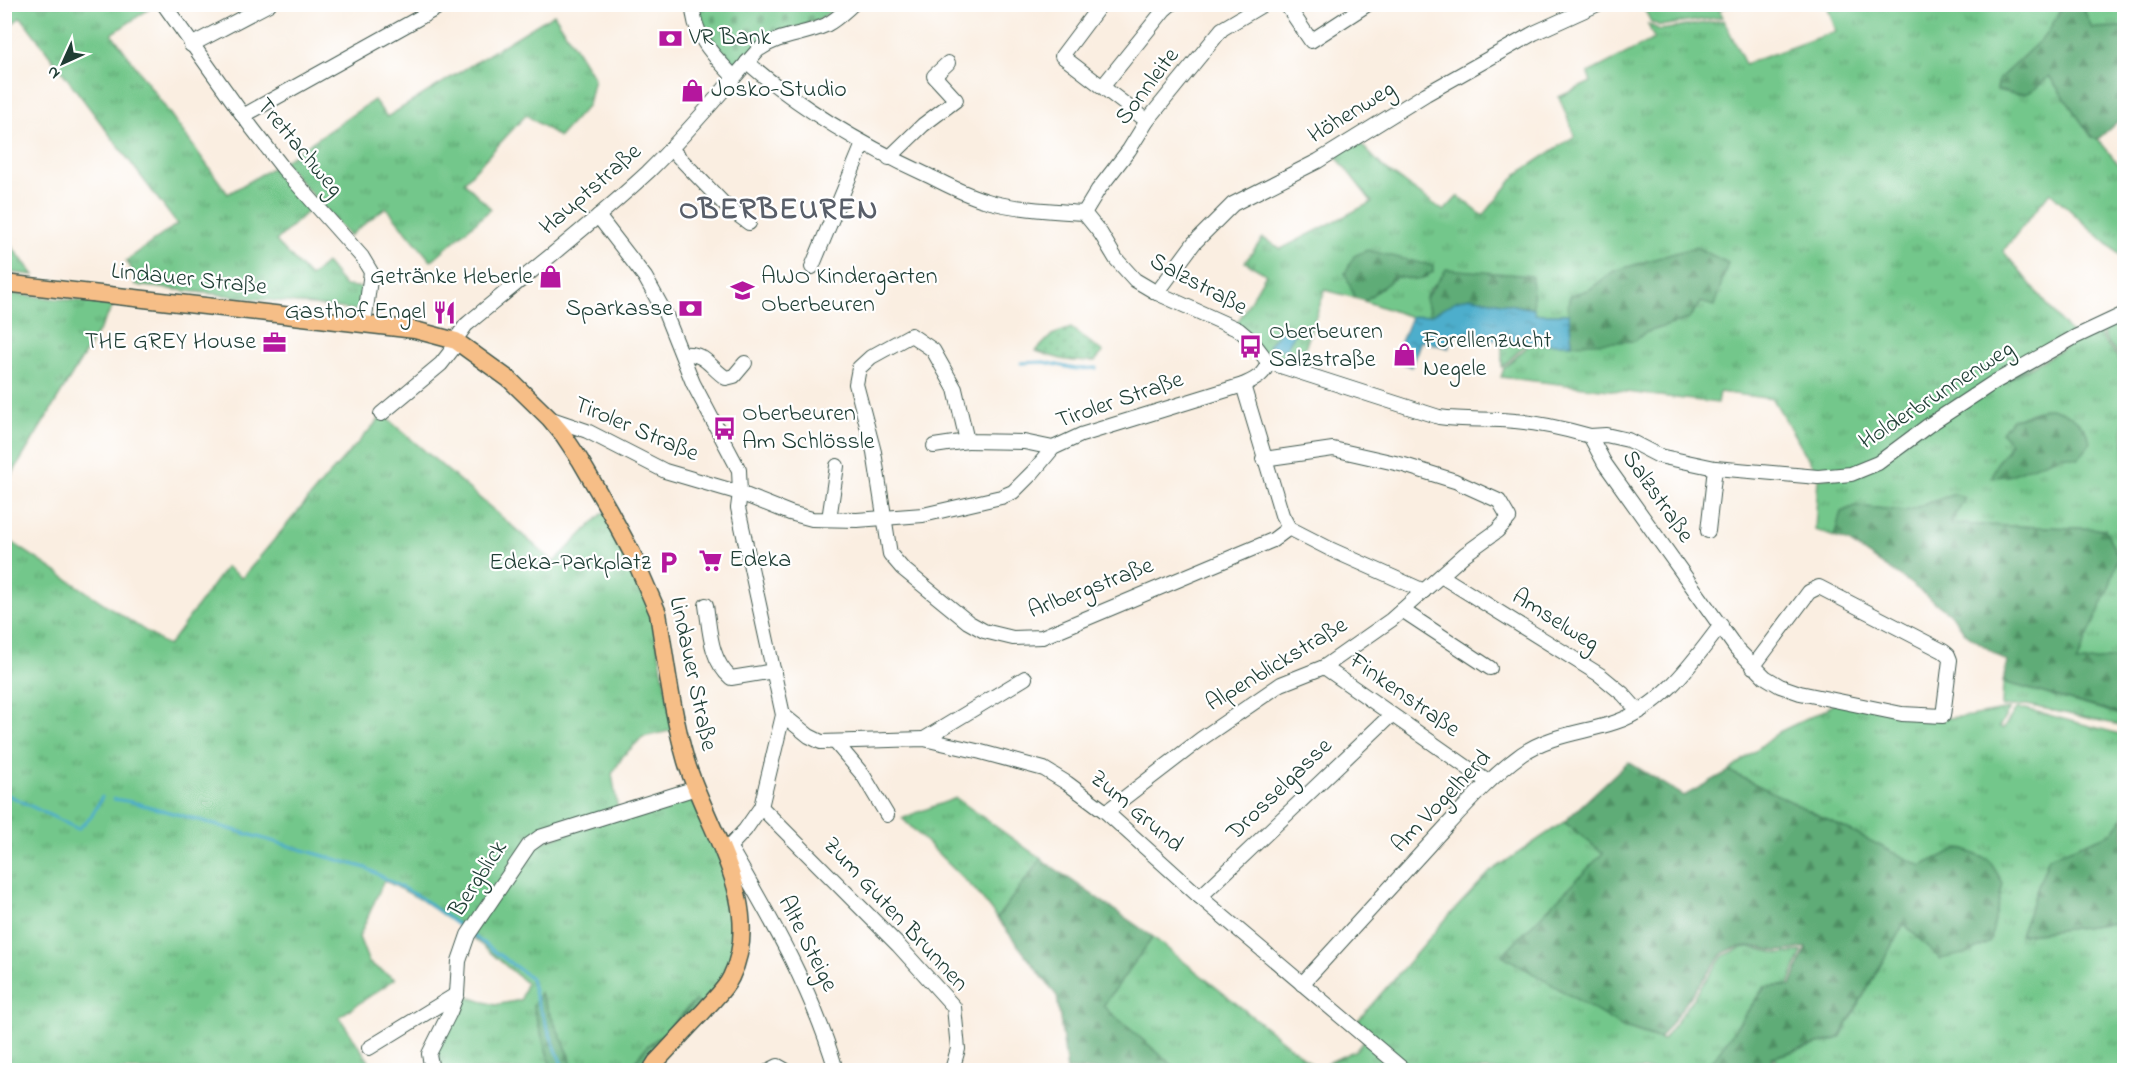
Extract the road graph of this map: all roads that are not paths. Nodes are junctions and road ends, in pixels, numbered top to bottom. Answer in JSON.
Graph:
{"nodes":[{"id":1,"x":268,"y":4,"type":"edge"},
{"id":2,"x":444,"y":4,"type":"edge"},
{"id":3,"x":693,"y":4,"type":"edge"},
{"id":4,"x":853,"y":4,"type":"edge"},
{"id":5,"x":1101,"y":4,"type":"edge"},
{"id":6,"x":1171,"y":4,"type":"edge"},
{"id":7,"x":1264,"y":4,"type":"edge"},
{"id":8,"x":1286,"y":4,"type":"edge"},
{"id":9,"x":1368,"y":4,"type":"edge"},
{"id":10,"x":1598,"y":4,"type":"edge"},
{"id":11,"x":165,"y":6,"type":"dead end"},
{"id":12,"x":191,"y":45,"type":"junction"},
{"id":13,"x":747,"y":62,"type":"junction"},
{"id":14,"x":948,"y":63,"type":"dead end"},
{"id":15,"x":734,"y":77,"type":"junction"},
{"id":16,"x":1103,"y":86,"type":"junction"},
{"id":17,"x":243,"y":116,"type":"junction"},
{"id":18,"x":1147,"y":121,"type":"junction"},
{"id":19,"x":863,"y":144,"type":"junction"},
{"id":20,"x":671,"y":149,"type":"junction"},
{"id":21,"x":889,"y":158,"type":"junction"},
{"id":22,"x":1084,"y":213,"type":"junction"},
{"id":23,"x":598,"y":216,"type":"junction"},
{"id":24,"x":749,"y":223,"type":"dead end"},
{"id":25,"x":812,"y":267,"type":"dead end"},
{"id":26,"x":4,"y":283,"type":"edge"},
{"id":27,"x":1156,"y":293,"type":"junction"},
{"id":28,"x":2124,"y":314,"type":"edge"},
{"id":29,"x":364,"y":324,"type":"junction"},
{"id":30,"x":456,"y":341,"type":"junction"},
{"id":31,"x":682,"y":354,"type":"junction"},
{"id":32,"x":1268,"y":362,"type":"junction"},
{"id":33,"x":745,"y":363,"type":"dead end"},
{"id":34,"x":1243,"y":385,"type":"junction"},
{"id":35,"x":381,"y":414,"type":"dead end"},
{"id":36,"x":549,"y":418,"type":"junction"},
{"id":37,"x":1590,"y":436,"type":"junction"},
{"id":38,"x":967,"y":441,"type":"junction"},
{"id":39,"x":934,"y":446,"type":"dead end"},
{"id":40,"x":1053,"y":448,"type":"junction"},
{"id":41,"x":1263,"y":459,"type":"junction"},
{"id":42,"x":837,"y":466,"type":"dead end"},
{"id":43,"x":1715,"y":468,"type":"junction"},
{"id":44,"x":740,"y":493,"type":"junction"},
{"id":45,"x":884,"y":518,"type":"junction"},
{"id":46,"x":829,"y":519,"type":"junction"},
{"id":47,"x":1289,"y":528,"type":"junction"},
{"id":48,"x":1708,"y":531,"type":"dead end"},
{"id":49,"x":1441,"y":576,"type":"junction"},
{"id":50,"x":1424,"y":591,"type":"junction"},
{"id":51,"x":706,"y":605,"type":"dead end"},
{"id":52,"x":1402,"y":610,"type":"junction"},
{"id":53,"x":1721,"y":625,"type":"junction"},
{"id":54,"x":1324,"y":667,"type":"junction"},
{"id":55,"x":1753,"y":667,"type":"junction"},
{"id":56,"x":1490,"y":668,"type":"dead end"},
{"id":57,"x":774,"y":671,"type":"junction"},
{"id":58,"x":1024,"y":678,"type":"dead end"},
{"id":59,"x":1639,"y":712,"type":"junction"},
{"id":60,"x":783,"y":715,"type":"junction"},
{"id":61,"x":1391,"y":715,"type":"junction"},
{"id":62,"x":924,"y":739,"type":"junction"},
{"id":63,"x":836,"y":743,"type":"junction"},
{"id":64,"x":1488,"y":782,"type":"junction"},
{"id":65,"x":696,"y":788,"type":"junction"},
{"id":66,"x":761,"y":807,"type":"junction"},
{"id":67,"x":1106,"y":812,"type":"junction"},
{"id":68,"x":887,"y":815,"type":"dead end"},
{"id":69,"x":721,"y":848,"type":"junction"},
{"id":70,"x":1200,"y":897,"type":"junction"},
{"id":71,"x":1302,"y":984,"type":"junction"},
{"id":72,"x":457,"y":994,"type":"junction"},
{"id":73,"x":369,"y":1048,"type":"dead end"},
{"id":74,"x":432,"y":1071,"type":"edge"},
{"id":75,"x":651,"y":1071,"type":"edge"},
{"id":76,"x":770,"y":1071,"type":"edge"},
{"id":77,"x":785,"y":1071,"type":"edge"},
{"id":78,"x":837,"y":1071,"type":"edge"},
{"id":79,"x":952,"y":1071,"type":"edge"},
{"id":80,"x":1404,"y":1071,"type":"edge"}],
"edges":[{"from":1,"to":12,"type":"street"},
{"from":2,"to":17,"type":"street"},
{"from":3,"to":15,"type":"street"},
{"from":4,"to":13,"type":"street","name":"Hauptstraße"},
{"from":5,"to":16,"type":"street"},
{"from":6,"to":16,"type":"street"},
{"from":7,"to":18,"type":"street","name":"Sonnleite"},
{"from":8,"to":9,"type":"street"},
{"from":10,"to":27,"type":"street","name":"Höhenweg"},
{"from":11,"to":12,"type":"street","name":"Trettachweg"},
{"from":12,"to":17,"type":"street","name":"Trettachweg"},
{"from":13,"to":15,"type":"street","name":"Hauptstraße"},
{"from":13,"to":19,"type":"street"},
{"from":14,"to":21,"type":"street"},
{"from":15,"to":20,"type":"street","name":"Hauptstraße"},
{"from":16,"to":18,"type":"street"},
{"from":17,"to":29,"type":"street","name":"Trettachweg"},
{"from":18,"to":22,"type":"street","name":"Sonnleite"},
{"from":19,"to":21,"type":"street"},
{"from":19,"to":25,"type":"street"},
{"from":20,"to":23,"type":"street","name":"Hauptstraße"},
{"from":20,"to":24,"type":"street"},
{"from":21,"to":22,"type":"street"},
{"from":22,"to":27,"type":"street","name":"Salzstraße"},
{"from":23,"to":30,"type":"street","name":"Hauptstraße"},
{"from":23,"to":31,"type":"street"},
{"from":26,"to":29,"type":"main road","name":"Lindauer Straße"},
{"from":27,"to":32,"type":"street","name":"Salzstraße"},
{"from":28,"to":43,"type":"street","name":"Holderbrunnenweg"},
{"from":29,"to":30,"type":"main road","name":"Lindauer Straße"},
{"from":30,"to":35,"type":"street","name":"Hauptstraße"},
{"from":30,"to":36,"type":"main road","name":"Lindauer Straße"},
{"from":31,"to":33,"type":"street"},
{"from":31,"to":44,"type":"street"},
{"from":32,"to":34,"type":"street","name":"Tiroler Straße"},
{"from":32,"to":37,"type":"street","name":"Salzstraße"},
{"from":34,"to":40,"type":"street","name":"Tiroler Straße"},
{"from":34,"to":41,"type":"street"},
{"from":36,"to":44,"type":"street","name":"Tiroler Straße"},
{"from":36,"to":65,"type":"main road","name":"Lindauer Straße"},
{"from":37,"to":43,"type":"street","name":"Holderbrunnenweg"},
{"from":37,"to":53,"type":"street","name":"Salzstraße"},
{"from":38,"to":39,"type":"street"},
{"from":38,"to":40,"type":"street"},
{"from":38,"to":45,"type":"street","name":"Arlbergstraße"},
{"from":40,"to":45,"type":"street","name":"Tiroler Straße"},
{"from":41,"to":47,"type":"street"},
{"from":41,"to":49,"type":"street","name":"Alpenblickstraße"},
{"from":42,"to":46,"type":"street"},
{"from":43,"to":48,"type":"street"},
{"from":44,"to":46,"type":"street","name":"Tiroler Straße"},
{"from":44,"to":57,"type":"street"},
{"from":45,"to":46,"type":"street","name":"Tiroler Straße"},
{"from":45,"to":47,"type":"street","name":"Arlbergstraße"},
{"from":47,"to":50,"type":"street"},
{"from":49,"to":50,"type":"street","name":"Alpenblickstraße"},
{"from":49,"to":59,"type":"street","name":"Amselweg"},
{"from":50,"to":52,"type":"street","name":"Alpenblickstraße"},
{"from":51,"to":57,"type":"street"},
{"from":52,"to":54,"type":"street","name":"Alpenblickstraße"},
{"from":52,"to":56,"type":"street"},
{"from":53,"to":55,"type":"street","name":"Salzstraße"},
{"from":53,"to":59,"type":"street","name":"Am Vogelherd"},
{"from":54,"to":61,"type":"street","name":"Finkenstraße"},
{"from":54,"to":67,"type":"street","name":"Alpenblickstraße"},
{"from":55,"to":55,"type":"street","name":"Salzstraße"},
{"from":57,"to":60,"type":"street"},
{"from":58,"to":62,"type":"street"},
{"from":59,"to":64,"type":"street","name":"Am Vogelherd"},
{"from":60,"to":63,"type":"street","name":"Zum Grund"},
{"from":60,"to":66,"type":"street"},
{"from":61,"to":64,"type":"street","name":"Finkenstraße"},
{"from":61,"to":70,"type":"street","name":"Drosselgasse"},
{"from":62,"to":63,"type":"street","name":"Zum Grund"},
{"from":62,"to":67,"type":"street","name":"Zum Grund"},
{"from":63,"to":68,"type":"street"},
{"from":64,"to":71,"type":"street","name":"Am Vogelherd"},
{"from":65,"to":69,"type":"main road","name":"Lindauer Straße"},
{"from":65,"to":72,"type":"street","name":"Bergblick"},
{"from":66,"to":69,"type":"street"},
{"from":66,"to":79,"type":"street","name":"Zum Guten Brunnen"},
{"from":67,"to":70,"type":"street","name":"Zum Grund"},
{"from":69,"to":75,"type":"main road","name":"Lindauer Straße"},
{"from":69,"to":78,"type":"street","name":"Alte Steige"},
{"from":70,"to":71,"type":"street","name":"Zum Grund"},
{"from":71,"to":80,"type":"street","name":"Zum Grund"},
{"from":72,"to":73,"type":"street"},
{"from":72,"to":74,"type":"street","name":"Bergblick"},
{"from":76,"to":77,"type":"street"}]}
